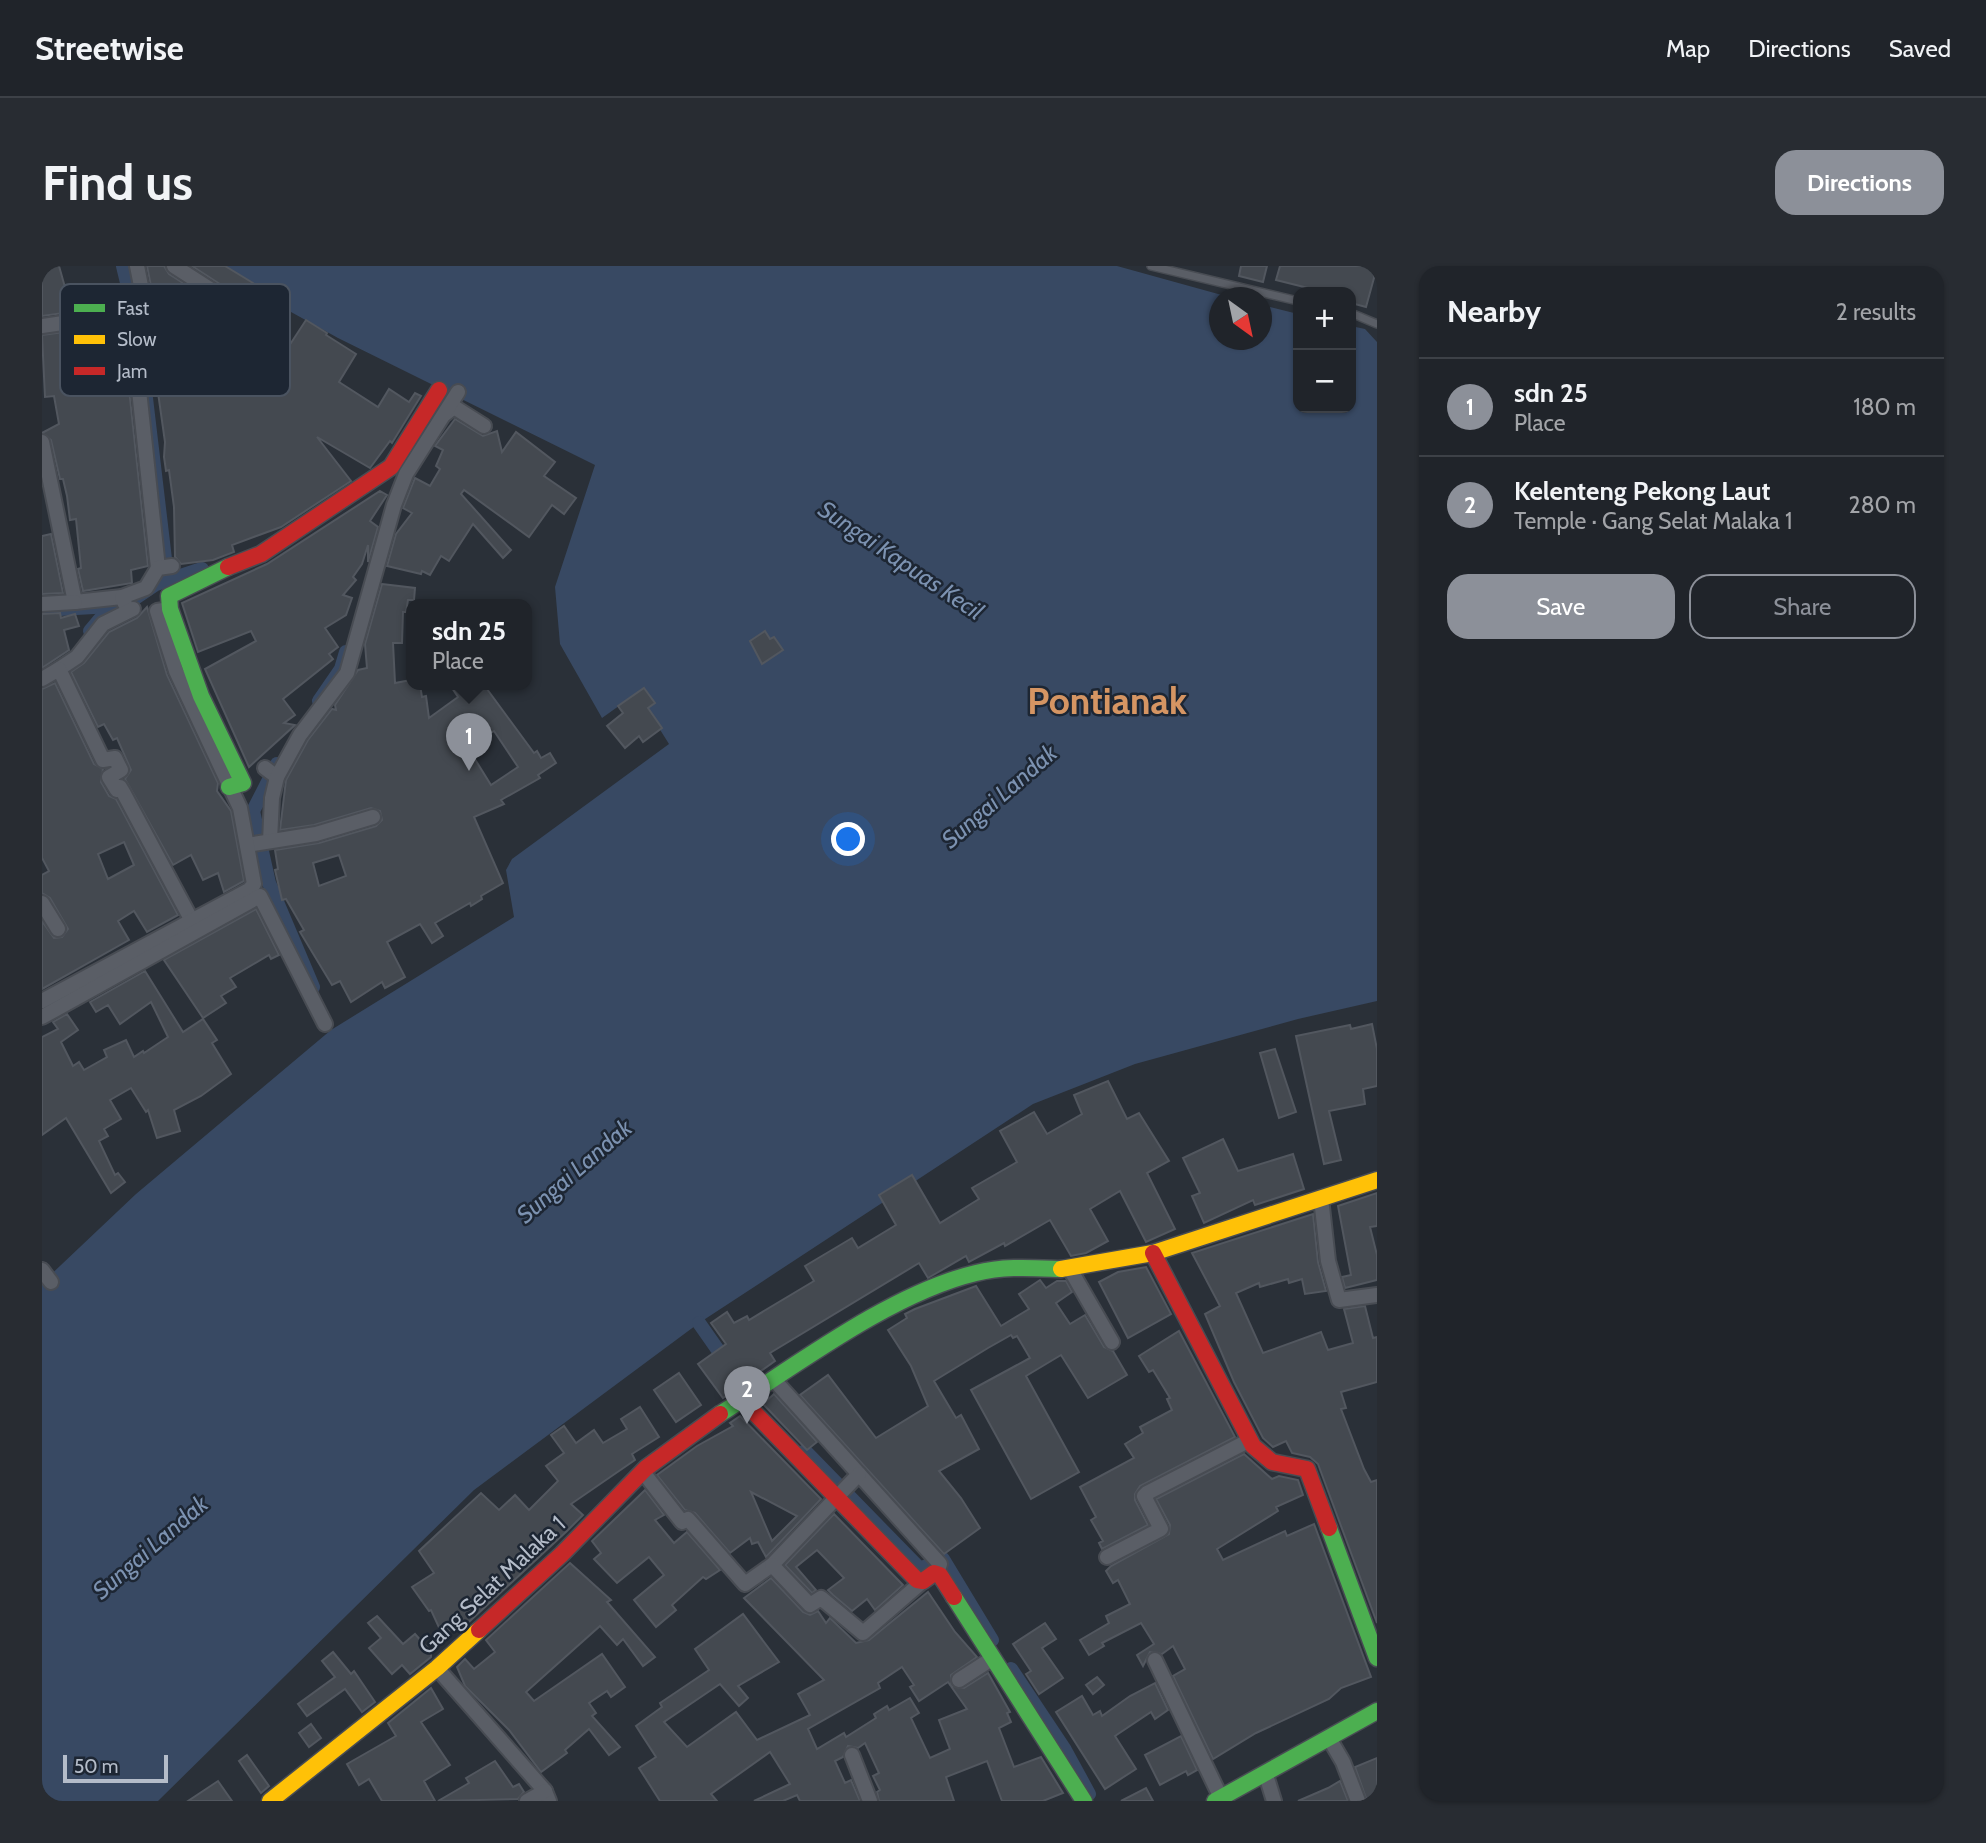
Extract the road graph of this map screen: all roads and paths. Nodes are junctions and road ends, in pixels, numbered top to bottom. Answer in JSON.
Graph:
{"nodes":[{"id":1,"x":137,"y":266,"type":"edge"},
{"id":2,"x":174,"y":266,"type":"edge"},
{"id":3,"x":1151,"y":266,"type":"edge"},
{"id":4,"x":137,"y":284,"type":"edge"},
{"id":5,"x":202,"y":284,"type":"edge"},
{"id":6,"x":1293,"y":300,"type":"edge"},
{"id":7,"x":1356,"y":315,"type":"edge"},
{"id":8,"x":60,"y":323,"type":"edge"},
{"id":9,"x":1377,"y":324,"type":"edge"},
{"id":10,"x":42,"y":326,"type":"edge"},
{"id":11,"x":439,"y":390,"type":"dead end"},
{"id":12,"x":458,"y":392,"type":"dead end"},
{"id":13,"x":146,"y":396,"type":"edge"},
{"id":14,"x":445,"y":414,"type":"junction"},
{"id":15,"x":484,"y":426,"type":"dead end"},
{"id":16,"x":42,"y":442,"type":"edge"},
{"id":17,"x":122,"y":597,"type":"junction"},
{"id":18,"x":75,"y":602,"type":"junction"},
{"id":19,"x":42,"y":604,"type":"edge"},
{"id":20,"x":59,"y":669,"type":"junction"},
{"id":21,"x":42,"y":679,"type":"edge"},
{"id":22,"x":265,"y":768,"type":"dead end"},
{"id":23,"x":278,"y":777,"type":"junction"},
{"id":24,"x":236,"y":785,"type":"joint"},
{"id":25,"x":373,"y":817,"type":"dead end"},
{"id":26,"x":270,"y":841,"type":"junction"},
{"id":27,"x":247,"y":845,"type":"junction"},
{"id":28,"x":257,"y":890,"type":"junction"},
{"id":29,"x":42,"y":903,"type":"edge"},
{"id":30,"x":192,"y":921,"type":"junction"},
{"id":31,"x":58,"y":929,"type":"dead end"},
{"id":32,"x":145,"y":951,"type":"junction"},
{"id":33,"x":70,"y":993,"type":"junction"},
{"id":34,"x":42,"y":1001,"type":"edge"},
{"id":35,"x":42,"y":1017,"type":"edge"},
{"id":36,"x":325,"y":1024,"type":"dead end"},
{"id":37,"x":1377,"y":1180,"type":"edge"},
{"id":38,"x":1321,"y":1198,"type":"junction"},
{"id":39,"x":1153,"y":1253,"type":"junction"},
{"id":40,"x":1070,"y":1269,"type":"junction"},
{"id":41,"x":1377,"y":1296,"type":"edge"},
{"id":42,"x":1112,"y":1342,"type":"dead end"},
{"id":43,"x":775,"y":1381,"type":"junction"},
{"id":44,"x":751,"y":1397,"type":"junction"},
{"id":45,"x":1250,"y":1440,"type":"junction"},
{"id":46,"x":643,"y":1472,"type":"junction"},
{"id":47,"x":859,"y":1474,"type":"junction"},
{"id":48,"x":836,"y":1495,"type":"junction"},
{"id":49,"x":1107,"y":1557,"type":"dead end"},
{"id":50,"x":772,"y":1565,"type":"junction"},
{"id":51,"x":930,"y":1577,"type":"junction"},
{"id":52,"x":993,"y":1658,"type":"junction"},
{"id":53,"x":1377,"y":1658,"type":"edge"},
{"id":54,"x":1155,"y":1660,"type":"dead end"},
{"id":55,"x":437,"y":1668,"type":"junction"},
{"id":56,"x":959,"y":1680,"type":"dead end"},
{"id":57,"x":1377,"y":1711,"type":"edge"},
{"id":58,"x":1329,"y":1738,"type":"junction"},
{"id":59,"x":852,"y":1755,"type":"dead end"},
{"id":60,"x":1266,"y":1775,"type":"junction"},
{"id":61,"x":547,"y":1796,"type":"edge"},
{"id":62,"x":1218,"y":1799,"type":"edge"},
{"id":63,"x":271,"y":1801,"type":"edge"},
{"id":64,"x":527,"y":1801,"type":"edge"},
{"id":65,"x":870,"y":1801,"type":"edge"},
{"id":66,"x":1084,"y":1801,"type":"edge"},
{"id":67,"x":1274,"y":1801,"type":"edge"},
{"id":68,"x":1358,"y":1801,"type":"edge"}],
"edges":[{"from":1,"to":4,"type":"street"},
{"from":2,"to":5,"type":"street"},
{"from":3,"to":6,"type":"lane"},
{"from":7,"to":9,"type":"lane"},
{"from":8,"to":10,"type":"street"},
{"from":11,"to":24,"type":"main road"},
{"from":12,"to":14,"type":"street"},
{"from":13,"to":17,"type":"street"},
{"from":14,"to":15,"type":"street"},
{"from":14,"to":23,"type":"street"},
{"from":16,"to":18,"type":"street"},
{"from":17,"to":18,"type":"street"},
{"from":17,"to":20,"type":"street"},
{"from":18,"to":19,"type":"street"},
{"from":20,"to":21,"type":"street"},
{"from":20,"to":30,"type":"street"},
{"from":22,"to":23,"type":"street"},
{"from":23,"to":26,"type":"street"},
{"from":24,"to":27,"type":"street"},
{"from":25,"to":26,"type":"street"},
{"from":26,"to":27,"type":"street"},
{"from":27,"to":28,"type":"street"},
{"from":28,"to":30,"type":"street"},
{"from":28,"to":32,"type":"street"},
{"from":28,"to":36,"type":"street"},
{"from":29,"to":31,"type":"street"},
{"from":30,"to":32,"type":"street"},
{"from":32,"to":33,"type":"street"},
{"from":33,"to":34,"type":"street"},
{"from":33,"to":35,"type":"street"},
{"from":37,"to":38,"type":"main road","name":"Gang Selat Malaka 1"},
{"from":38,"to":39,"type":"main road","name":"Gang Selat Malaka 1"},
{"from":38,"to":41,"type":"street"},
{"from":39,"to":40,"type":"main road","name":"Gang Selat Malaka 1"},
{"from":39,"to":45,"type":"main road"},
{"from":40,"to":42,"type":"street"},
{"from":40,"to":43,"type":"main road","name":"Gang Selat Malaka 1"},
{"from":43,"to":44,"type":"main road","name":"Gang Selat Malaka 1"},
{"from":43,"to":47,"type":"street"},
{"from":44,"to":46,"type":"main road","name":"Gang Selat Malaka 1"},
{"from":44,"to":48,"type":"main road"},
{"from":45,"to":49,"type":"street"},
{"from":45,"to":53,"type":"main road"},
{"from":46,"to":50,"type":"street"},
{"from":46,"to":55,"type":"main road","name":"Gang Selat Malaka 1"},
{"from":47,"to":48,"type":"street"},
{"from":47,"to":51,"type":"street"},
{"from":48,"to":50,"type":"street"},
{"from":48,"to":51,"type":"main road"},
{"from":50,"to":51,"type":"street"},
{"from":51,"to":52,"type":"main road"},
{"from":52,"to":56,"type":"street"},
{"from":52,"to":66,"type":"main road"},
{"from":54,"to":62,"type":"street"},
{"from":55,"to":61,"type":"street"},
{"from":55,"to":63,"type":"main road","name":"Gang Selat Malaka 1"},
{"from":57,"to":58,"type":"main road"},
{"from":58,"to":60,"type":"main road"},
{"from":58,"to":68,"type":"street"},
{"from":59,"to":65,"type":"street"},
{"from":60,"to":62,"type":"main road"},
{"from":60,"to":67,"type":"street"},
{"from":61,"to":64,"type":"street"}]}
